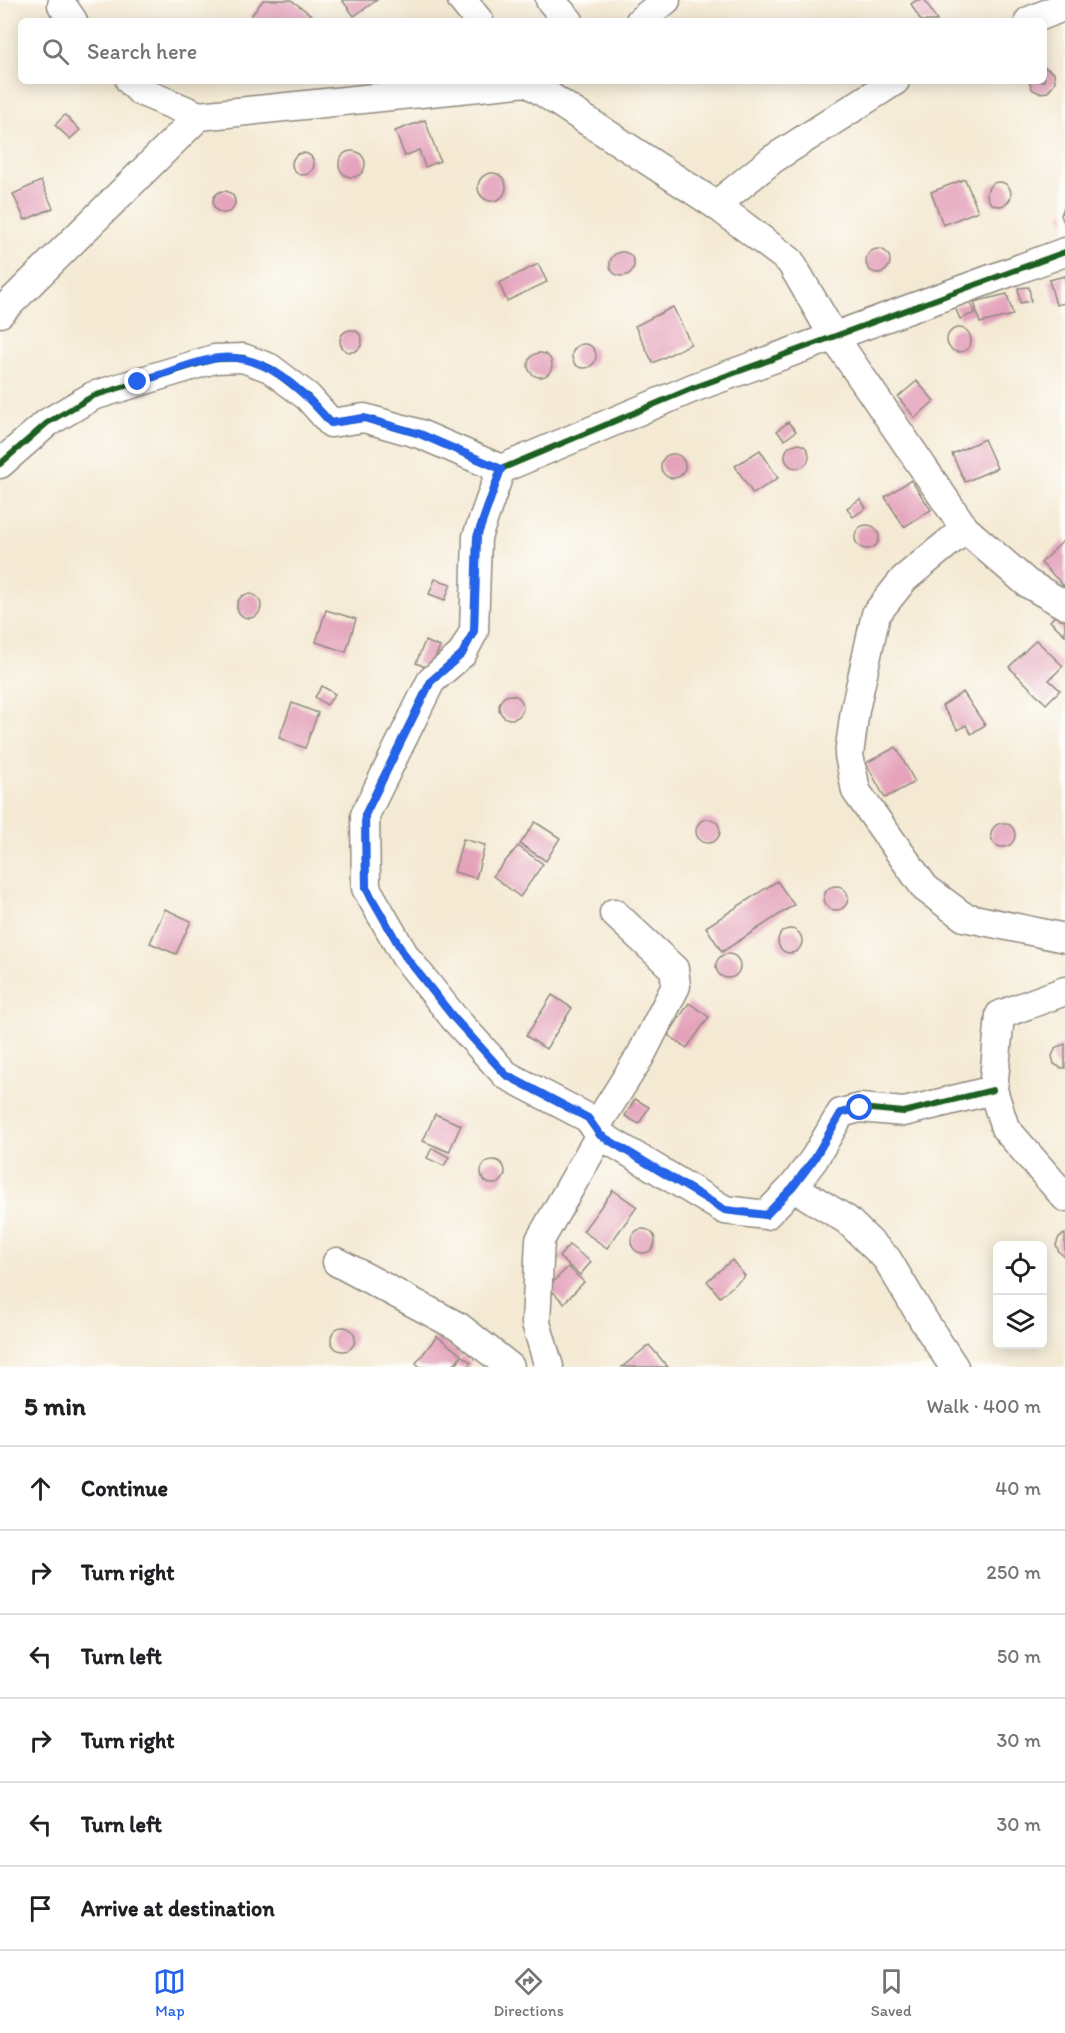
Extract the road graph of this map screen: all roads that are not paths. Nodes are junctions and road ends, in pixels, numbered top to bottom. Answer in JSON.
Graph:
{"nodes":[{"id":1,"x":462,"y":0,"type":"edge"},
{"id":2,"x":550,"y":0,"type":"edge"},
{"id":3,"x":666,"y":0,"type":"edge"},
{"id":4,"x":1065,"y":6,"type":"edge"},
{"id":5,"x":477,"y":18,"type":"edge"},
{"id":6,"x":565,"y":18,"type":"edge"},
{"id":7,"x":643,"y":18,"type":"edge"},
{"id":8,"x":1036,"y":18,"type":"edge"},
{"id":9,"x":133,"y":84,"type":"edge"},
{"id":10,"x":498,"y":84,"type":"edge"},
{"id":11,"x":531,"y":84,"type":"edge"},
{"id":12,"x":890,"y":84,"type":"edge"},
{"id":13,"x":199,"y":116,"type":"junction"},
{"id":14,"x":716,"y":205,"type":"junction"},
{"id":15,"x":1065,"y":252,"type":"edge"},
{"id":16,"x":0,"y":312,"type":"edge"},
{"id":17,"x":834,"y":337,"type":"junction"},
{"id":18,"x":0,"y":464,"type":"edge"},
{"id":19,"x":501,"y":469,"type":"junction"},
{"id":20,"x":965,"y":529,"type":"junction"},
{"id":21,"x":1065,"y":605,"type":"edge"},
{"id":22,"x":614,"y":913,"type":"dead end"},
{"id":23,"x":1065,"y":938,"type":"edge"},
{"id":24,"x":1065,"y":991,"type":"edge"},
{"id":25,"x":993,"y":1090,"type":"junction"},
{"id":26,"x":597,"y":1132,"type":"junction"},
{"id":27,"x":793,"y":1187,"type":"junction"},
{"id":28,"x":1065,"y":1197,"type":"edge"},
{"id":29,"x":337,"y":1262,"type":"dead end"},
{"id":30,"x":510,"y":1367,"type":"edge"},
{"id":31,"x":549,"y":1367,"type":"edge"},
{"id":32,"x":954,"y":1367,"type":"edge"}],
"edges":[{"from":1,"to":5,"type":"street"},
{"from":2,"to":6,"type":"street"},
{"from":3,"to":7,"type":"street"},
{"from":4,"to":8,"type":"street"},
{"from":9,"to":13,"type":"street"},
{"from":10,"to":13,"type":"street"},
{"from":11,"to":14,"type":"street"},
{"from":12,"to":14,"type":"street"},
{"from":13,"to":16,"type":"street"},
{"from":14,"to":17,"type":"street"},
{"from":15,"to":17,"type":"street"},
{"from":17,"to":19,"type":"street"},
{"from":17,"to":20,"type":"street"},
{"from":18,"to":19,"type":"street"},
{"from":19,"to":26,"type":"street"},
{"from":20,"to":21,"type":"street"},
{"from":20,"to":23,"type":"street"},
{"from":22,"to":26,"type":"street"},
{"from":24,"to":25,"type":"street"},
{"from":25,"to":27,"type":"street"},
{"from":25,"to":28,"type":"street"},
{"from":26,"to":27,"type":"street"},
{"from":26,"to":31,"type":"street"},
{"from":27,"to":32,"type":"street"},
{"from":29,"to":30,"type":"street"}]}
